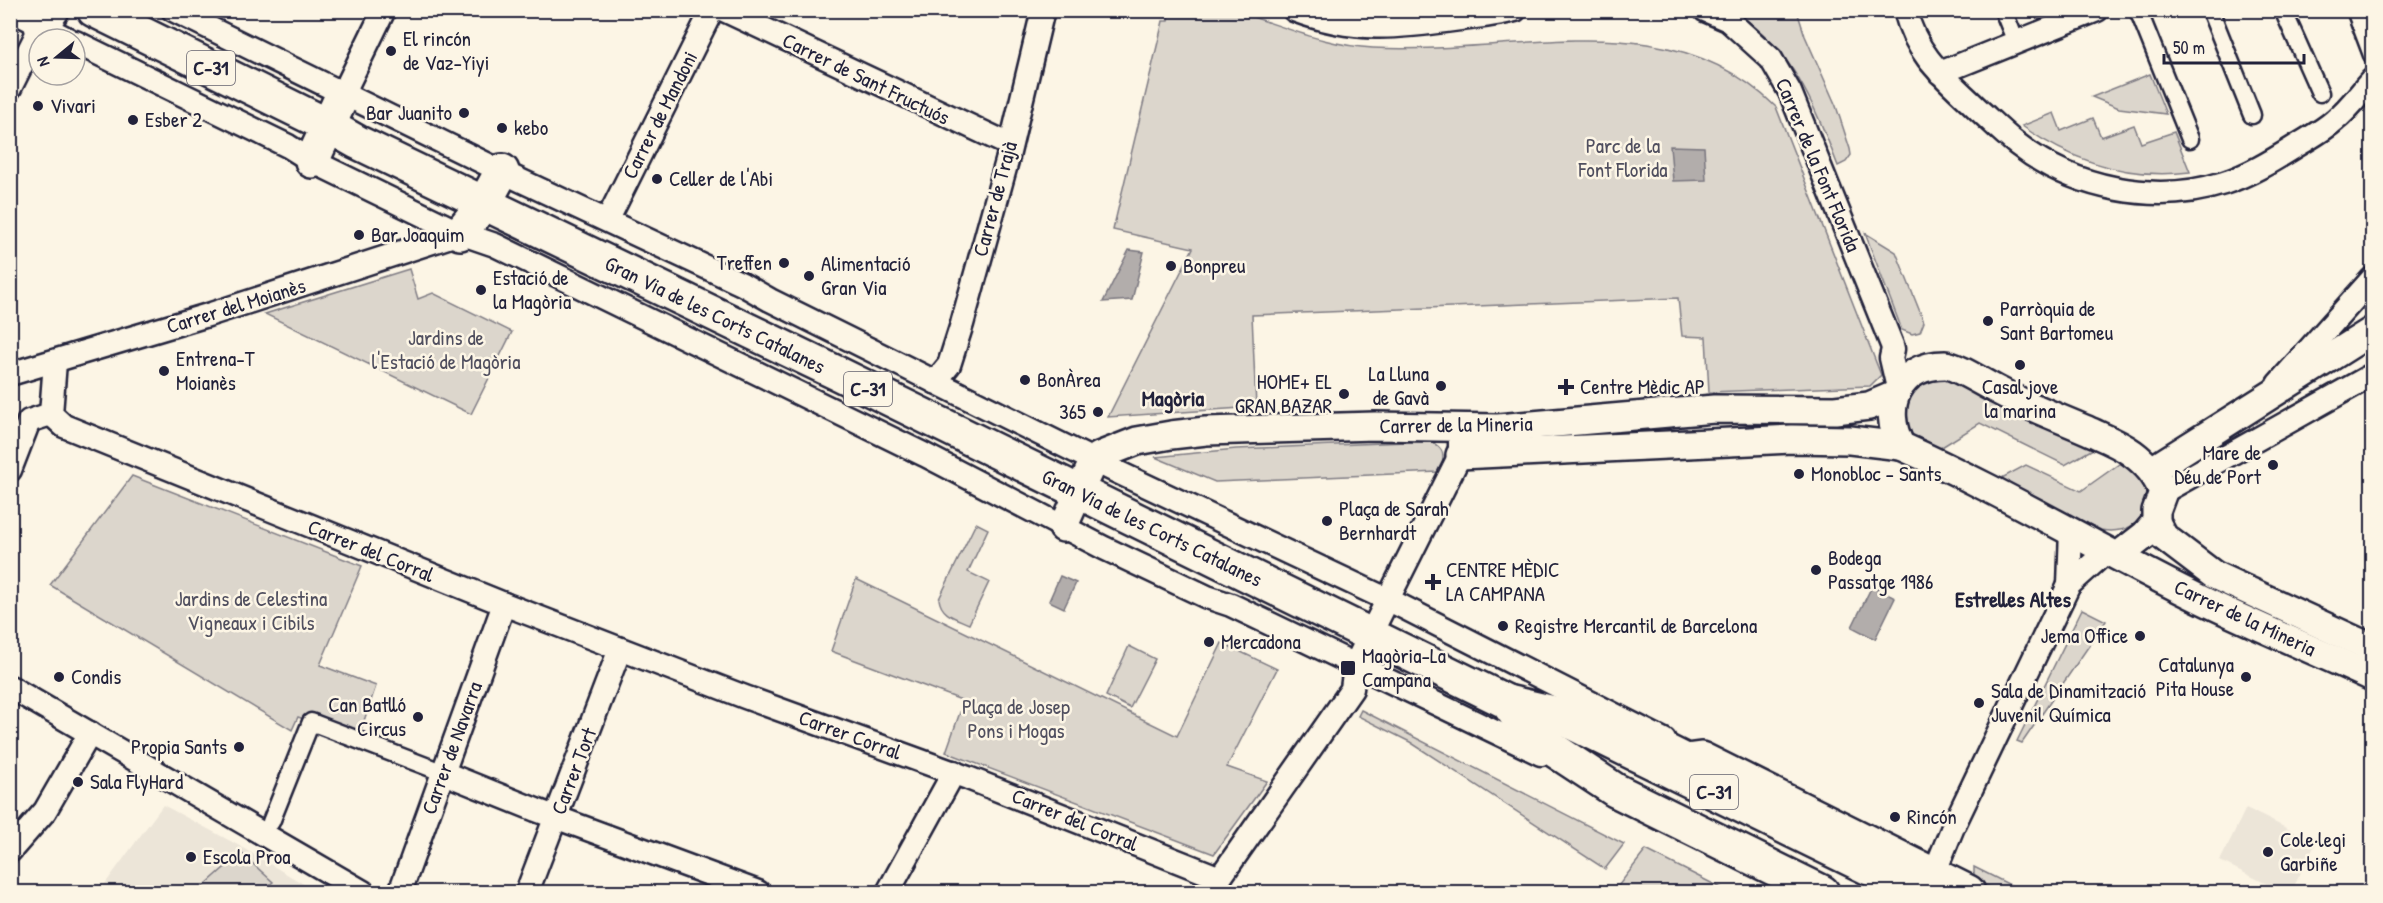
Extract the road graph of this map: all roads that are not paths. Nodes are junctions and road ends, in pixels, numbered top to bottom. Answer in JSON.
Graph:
{"nodes":[{"id":1,"x":11,"y":10,"type":"edge"},
{"id":2,"x":94,"y":10,"type":"edge"},
{"id":3,"x":173,"y":10,"type":"edge"},
{"id":4,"x":384,"y":10,"type":"edge"},
{"id":5,"x":712,"y":10,"type":"edge"},
{"id":6,"x":724,"y":10,"type":"edge"},
{"id":7,"x":1043,"y":10,"type":"edge"},
{"id":8,"x":1294,"y":10,"type":"edge"},
{"id":9,"x":1515,"y":10,"type":"edge"},
{"id":10,"x":1705,"y":10,"type":"edge"},
{"id":11,"x":1905,"y":10,"type":"edge"},
{"id":12,"x":2003,"y":10,"type":"edge"},
{"id":13,"x":2097,"y":10,"type":"edge"},
{"id":14,"x":2138,"y":10,"type":"edge"},
{"id":15,"x":2210,"y":10,"type":"edge"},
{"id":16,"x":2283,"y":10,"type":"edge"},
{"id":17,"x":2355,"y":10,"type":"edge"},
{"id":18,"x":54,"y":25,"type":"edge"},
{"id":19,"x":2016,"y":42,"type":"junction"},
{"id":20,"x":87,"y":48,"type":"edge"},
{"id":21,"x":2373,"y":55,"type":"edge"},
{"id":22,"x":1940,"y":73,"type":"junction"},
{"id":23,"x":2373,"y":80,"type":"edge"},
{"id":24,"x":10,"y":88,"type":"edge"},
{"id":25,"x":2320,"y":93,"type":"dead end"},
{"id":26,"x":343,"y":94,"type":"junction"},
{"id":27,"x":2252,"y":116,"type":"dead end"},
{"id":28,"x":327,"y":125,"type":"junction"},
{"id":29,"x":2190,"y":139,"type":"dead end"},
{"id":30,"x":1010,"y":145,"type":"junction"},
{"id":31,"x":312,"y":161,"type":"junction"},
{"id":32,"x":502,"y":171,"type":"junction"},
{"id":33,"x":485,"y":202,"type":"junction"},
{"id":34,"x":608,"y":219,"type":"junction"},
{"id":35,"x":460,"y":233,"type":"junction"},
{"id":36,"x":2373,"y":279,"type":"edge"},
{"id":37,"x":2373,"y":331,"type":"edge"},
{"id":38,"x":1893,"y":350,"type":"junction"},
{"id":39,"x":55,"y":362,"type":"junction"},
{"id":40,"x":1926,"y":368,"type":"junction"},
{"id":41,"x":10,"y":374,"type":"edge"},
{"id":42,"x":2373,"y":375,"type":"edge"},
{"id":43,"x":935,"y":382,"type":"junction"},
{"id":44,"x":1896,"y":391,"type":"junction"},
{"id":45,"x":2265,"y":398,"type":"junction"},
{"id":46,"x":51,"y":414,"type":"junction"},
{"id":47,"x":1459,"y":427,"type":"junction"},
{"id":48,"x":1901,"y":446,"type":"junction"},
{"id":49,"x":1460,"y":455,"type":"junction"},
{"id":50,"x":1094,"y":460,"type":"junction"},
{"id":51,"x":10,"y":470,"type":"edge"},
{"id":52,"x":2157,"y":481,"type":"junction"},
{"id":53,"x":1079,"y":492,"type":"junction"},
{"id":54,"x":2156,"y":522,"type":"junction"},
{"id":55,"x":1063,"y":528,"type":"junction"},
{"id":56,"x":2071,"y":530,"type":"junction"},
{"id":57,"x":2113,"y":553,"type":"junction"},
{"id":58,"x":2069,"y":585,"type":"junction"},
{"id":59,"x":1387,"y":599,"type":"junction"},
{"id":60,"x":504,"y":604,"type":"junction"},
{"id":61,"x":1369,"y":634,"type":"junction"},
{"id":62,"x":2373,"y":648,"type":"edge"},
{"id":63,"x":620,"y":649,"type":"junction"},
{"id":64,"x":1355,"y":665,"type":"junction"},
{"id":65,"x":2373,"y":677,"type":"edge"},
{"id":66,"x":10,"y":687,"type":"edge"},
{"id":67,"x":745,"y":697,"type":"joint"},
{"id":68,"x":1507,"y":702,"type":"junction"},
{"id":69,"x":90,"y":733,"type":"junction"},
{"id":70,"x":1701,"y":759,"type":"junction"},
{"id":71,"x":444,"y":773,"type":"junction"},
{"id":72,"x":950,"y":780,"type":"junction"},
{"id":73,"x":1615,"y":790,"type":"junction"},
{"id":74,"x":556,"y":817,"type":"junction"},
{"id":75,"x":271,"y":822,"type":"dead end"},
{"id":76,"x":10,"y":851,"type":"edge"},
{"id":77,"x":1215,"y":885,"type":"edge"},
{"id":78,"x":1926,"y":886,"type":"edge"},
{"id":79,"x":363,"y":892,"type":"edge"},
{"id":80,"x":400,"y":892,"type":"edge"},
{"id":81,"x":527,"y":892,"type":"edge"},
{"id":82,"x":758,"y":892,"type":"edge"},
{"id":83,"x":888,"y":892,"type":"edge"},
{"id":84,"x":1822,"y":892,"type":"edge"},
{"id":85,"x":1875,"y":892,"type":"edge"},
{"id":86,"x":1968,"y":892,"type":"edge"}],
"edges":[{"from":1,"to":18,"type":"street"},
{"from":2,"to":28,"type":"main road","name":"Gran Via de les Corts Catalanes","number":"C-31"},
{"from":3,"to":26,"type":"street"},
{"from":4,"to":26,"type":"street"},
{"from":5,"to":34,"type":"street","name":"Carrer de Mandoni"},
{"from":6,"to":30,"type":"street","name":"Carrer de Sant Fructuós"},
{"from":7,"to":30,"type":"street","name":"Carrer de Trajà"},
{"from":8,"to":9,"type":"street"},
{"from":10,"to":38,"type":"street","name":"Carrer de la Font Florida"},
{"from":11,"to":22,"type":"street"},
{"from":12,"to":19,"type":"street"},
{"from":13,"to":19,"type":"street"},
{"from":14,"to":29,"type":"street"},
{"from":15,"to":27,"type":"street"},
{"from":16,"to":25,"type":"street"},
{"from":17,"to":21,"type":"street"},
{"from":18,"to":24,"type":"street"},
{"from":19,"to":22,"type":"street"},
{"from":20,"to":31,"type":"street"},
{"from":22,"to":23,"type":"street"},
{"from":26,"to":28,"type":"main road"},
{"from":26,"to":32,"type":"street"},
{"from":28,"to":31,"type":"main road"},
{"from":28,"to":33,"type":"main road","name":"Gran Via de les Corts Catalanes","number":"C-31"},
{"from":30,"to":43,"type":"street","name":"Carrer de Trajà"},
{"from":31,"to":35,"type":"street"},
{"from":32,"to":33,"type":"main road"},
{"from":32,"to":34,"type":"street"},
{"from":33,"to":35,"type":"main road"},
{"from":33,"to":53,"type":"main road","name":"Gran Via de les Corts Catalanes","number":"C-31"},
{"from":34,"to":43,"type":"street"},
{"from":35,"to":39,"type":"street","name":"Carrer del Moianès"},
{"from":35,"to":55,"type":"street"},
{"from":36,"to":45,"type":"street"},
{"from":37,"to":45,"type":"street"},
{"from":38,"to":40,"type":"street"},
{"from":38,"to":44,"type":"street","name":"Carrer de la Font Florida"},
{"from":39,"to":41,"type":"street","name":"Carrer del Moianès"},
{"from":39,"to":46,"type":"street"},
{"from":40,"to":44,"type":"street","name":"Carrer de la Mineria"},
{"from":40,"to":52,"type":"street"},
{"from":42,"to":52,"type":"street"},
{"from":43,"to":50,"type":"street"},
{"from":44,"to":47,"type":"street","name":"Carrer de la Mineria"},
{"from":44,"to":48,"type":"street"},
{"from":45,"to":52,"type":"street"},
{"from":46,"to":51,"type":"street"},
{"from":46,"to":60,"type":"street","name":"Carrer del Corral"},
{"from":47,"to":49,"type":"street"},
{"from":47,"to":50,"type":"street","name":"Carrer de la Mineria"},
{"from":48,"to":49,"type":"street","name":"Carrer de la Mineria"},
{"from":48,"to":56,"type":"street","name":"Carrer de la Mineria"},
{"from":49,"to":59,"type":"street"},
{"from":50,"to":53,"type":"street"},
{"from":50,"to":59,"type":"street"},
{"from":52,"to":54,"type":"street"},
{"from":53,"to":55,"type":"street"},
{"from":53,"to":61,"type":"main road","name":"Gran Via de les Corts Catalanes","number":"C-31"},
{"from":54,"to":57,"type":"street"},
{"from":54,"to":62,"type":"street","name":"Carrer de la Mineria"},
{"from":55,"to":64,"type":"street"},
{"from":56,"to":57,"type":"street","name":"Carrer de la Mineria"},
{"from":56,"to":58,"type":"street"},
{"from":57,"to":58,"type":"street"},
{"from":57,"to":65,"type":"street","name":"Carrer de la Mineria"},
{"from":58,"to":78,"type":"street"},
{"from":59,"to":61,"type":"street"},
{"from":59,"to":70,"type":"street"},
{"from":60,"to":63,"type":"street","name":"Carrer del Corral"},
{"from":60,"to":71,"type":"street","name":"Carrer de Navarra"},
{"from":61,"to":64,"type":"street"},
{"from":61,"to":68,"type":"main road","name":"Gran Via de les Corts Catalanes","number":"C-31"},
{"from":63,"to":67,"type":"street","name":"Carrer del Corral"},
{"from":63,"to":74,"type":"street","name":"Carrer Tort"},
{"from":64,"to":73,"type":"street"},
{"from":64,"to":77,"type":"street"},
{"from":66,"to":69,"type":"street"},
{"from":67,"to":72,"type":"street","name":"Carrer Corral"},
{"from":68,"to":70,"type":"main road"},
{"from":68,"to":73,"type":"main road"},
{"from":68,"to":78,"type":"main road","name":"Gran Via de les Corts Catalanes","number":"C-31"},
{"from":68,"to":85,"type":"main road","name":"Gran Via de les Corts Catalanes","number":"C-31"},
{"from":69,"to":76,"type":"street"},
{"from":69,"to":79,"type":"street"},
{"from":70,"to":78,"type":"main road"},
{"from":71,"to":74,"type":"street"},
{"from":71,"to":75,"type":"street"},
{"from":71,"to":80,"type":"street","name":"Carrer de Navarra"},
{"from":72,"to":77,"type":"street","name":"Carrer del Corral"},
{"from":72,"to":83,"type":"street"},
{"from":73,"to":84,"type":"main road"},
{"from":74,"to":81,"type":"street","name":"Carrer Tort"},
{"from":74,"to":82,"type":"street"},
{"from":78,"to":86,"type":"main road"}]}
